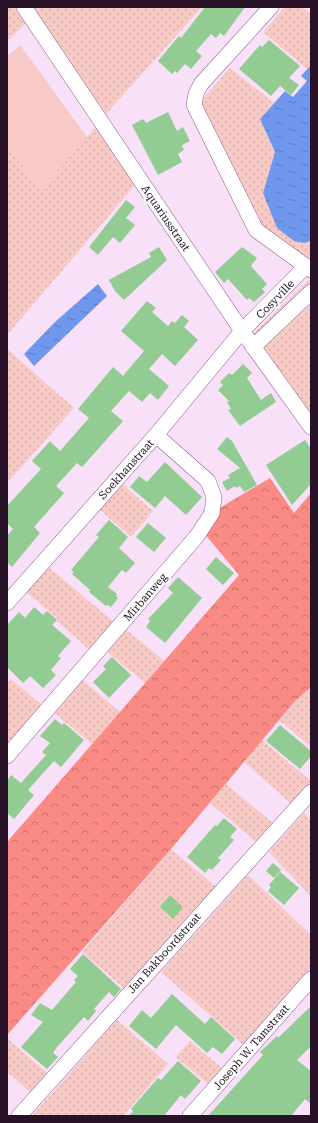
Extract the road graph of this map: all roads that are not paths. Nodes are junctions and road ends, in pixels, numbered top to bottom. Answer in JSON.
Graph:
{"nodes":[{"id":1,"x":24,"y":7,"type":"edge"},
{"id":2,"x":271,"y":7,"type":"edge"},
{"id":3,"x":308,"y":268,"type":"edge"},
{"id":4,"x":311,"y":292,"type":"edge"},
{"id":5,"x":256,"y":319,"type":"junction"},
{"id":6,"x":242,"y":331,"type":"junction"},
{"id":7,"x":268,"y":334,"type":"junction"},
{"id":8,"x":253,"y":347,"type":"junction"},
{"id":9,"x":311,"y":427,"type":"edge"},
{"id":10,"x":156,"y":435,"type":"junction"},
{"id":11,"x":7,"y":604,"type":"edge"},
{"id":12,"x":7,"y":756,"type":"edge"},
{"id":13,"x":311,"y":792,"type":"edge"},
{"id":14,"x":311,"y":979,"type":"edge"},
{"id":15,"x":19,"y":1116,"type":"edge"},
{"id":16,"x":190,"y":1116,"type":"edge"}],
"edges":[{"from":1,"to":6,"type":"street","name":"Aquariusstraat"},
{"from":2,"to":3,"type":"street"},
{"from":3,"to":5,"type":"street","name":"Cosyville"},
{"from":4,"to":7,"type":"street","name":"Cosyville"},
{"from":5,"to":6,"type":"street","name":"Cosyville"},
{"from":5,"to":7,"type":"street"},
{"from":6,"to":8,"type":"street","name":"Aquariusstraat"},
{"from":6,"to":10,"type":"street","name":"Soekhanstraat"},
{"from":7,"to":8,"type":"street","name":"Cosyville"},
{"from":8,"to":9,"type":"street","name":"Aquariusstraat"},
{"from":10,"to":11,"type":"street","name":"Soekhanstraat"},
{"from":10,"to":12,"type":"street","name":"Mirbanweg"},
{"from":13,"to":15,"type":"street","name":"Jan Bakboordstraat"},
{"from":14,"to":16,"type":"street","name":"Joseph W. Tamstraat"}]}
